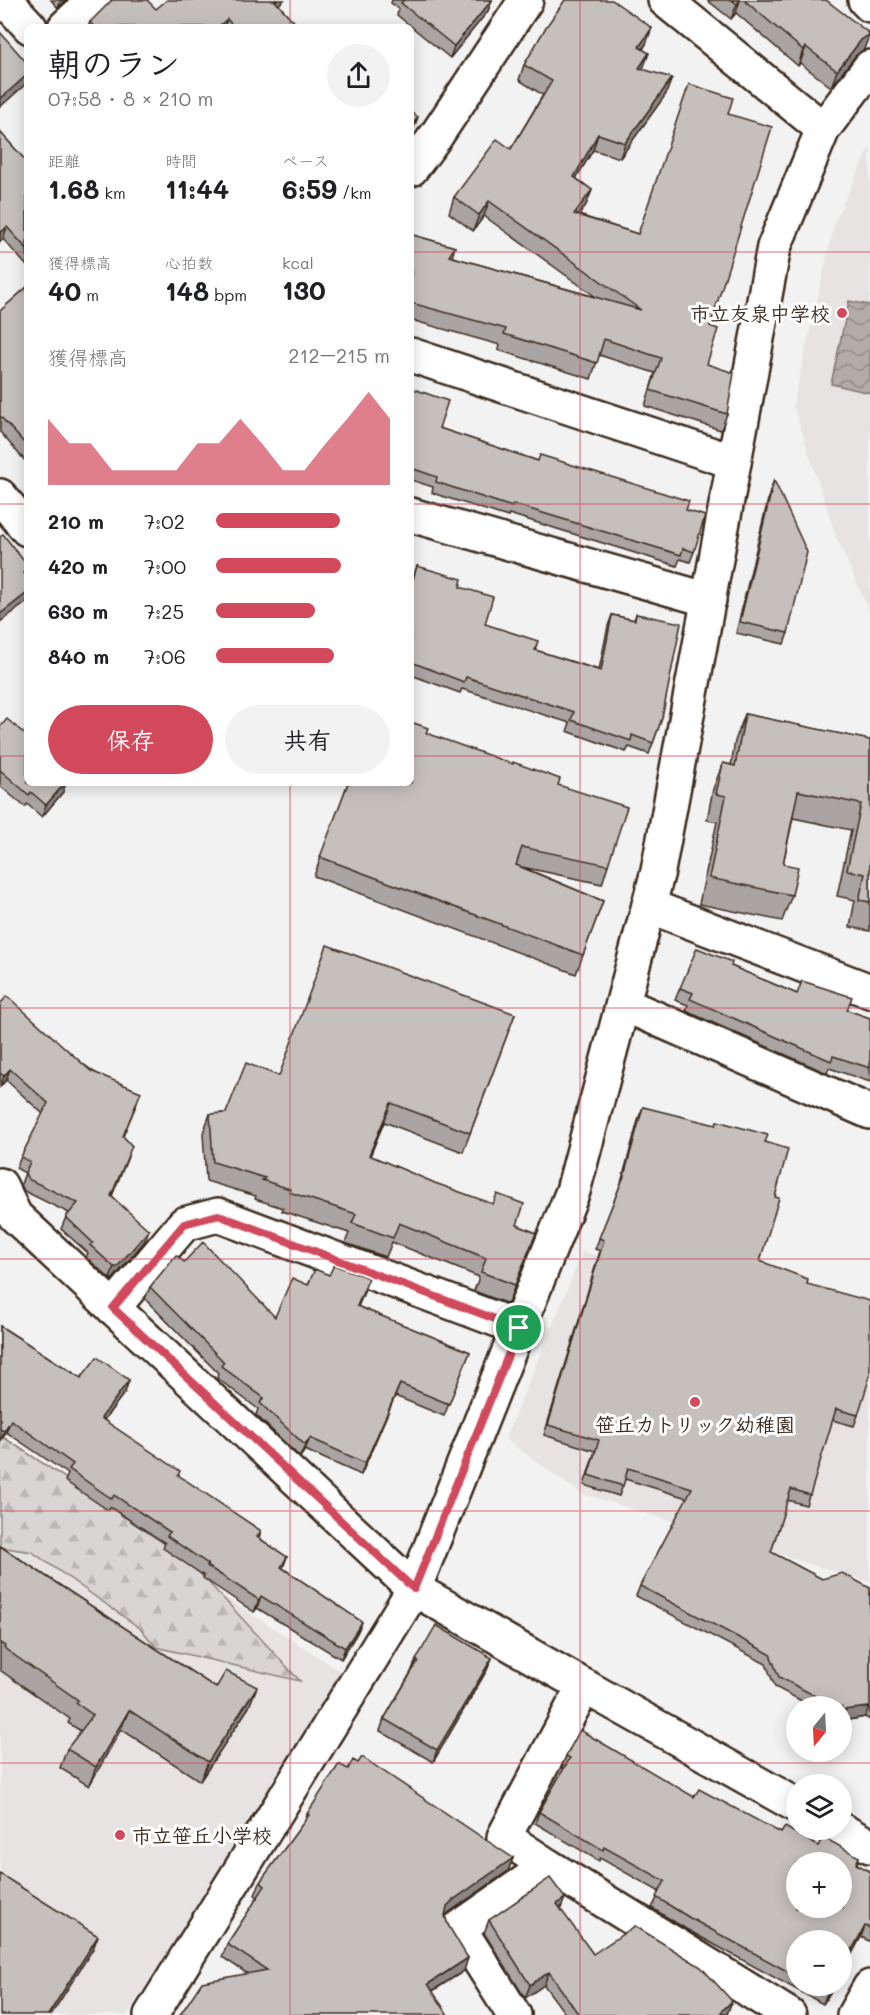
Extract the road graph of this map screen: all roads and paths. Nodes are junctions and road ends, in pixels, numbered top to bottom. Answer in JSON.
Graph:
{"nodes":[{"id":1,"x":6,"y":0,"type":"edge"},
{"id":2,"x":93,"y":0,"type":"edge"},
{"id":3,"x":526,"y":0,"type":"edge"},
{"id":4,"x":665,"y":0,"type":"edge"},
{"id":5,"x":865,"y":0,"type":"edge"},
{"id":6,"x":870,"y":5,"type":"edge"},
{"id":7,"x":27,"y":24,"type":"edge"},
{"id":8,"x":68,"y":24,"type":"edge"},
{"id":9,"x":870,"y":67,"type":"edge"},
{"id":10,"x":823,"y":129,"type":"junction"},
{"id":11,"x":414,"y":165,"type":"edge"},
{"id":12,"x":414,"y":357,"type":"edge"},
{"id":13,"x":734,"y":462,"type":"junction"},
{"id":14,"x":0,"y":496,"type":"edge"},
{"id":15,"x":414,"y":516,"type":"edge"},
{"id":16,"x":24,"y":525,"type":"edge"},
{"id":17,"x":709,"y":600,"type":"junction"},
{"id":18,"x":649,"y":906,"type":"junction"},
{"id":19,"x":870,"y":991,"type":"edge"},
{"id":20,"x":623,"y":1004,"type":"junction"},
{"id":21,"x":870,"y":1112,"type":"edge"},
{"id":22,"x":0,"y":1185,"type":"edge"},
{"id":23,"x":113,"y":1308,"type":"junction"},
{"id":24,"x":519,"y":1328,"type":"junction"},
{"id":25,"x":414,"y":1589,"type":"junction"},
{"id":26,"x":584,"y":1686,"type":"junction"},
{"id":27,"x":786,"y":1799,"type":"edge"},
{"id":28,"x":852,"y":1836,"type":"edge"},
{"id":29,"x":870,"y":1846,"type":"edge"},
{"id":30,"x":548,"y":1866,"type":"junction"},
{"id":31,"x":870,"y":1987,"type":"edge"},
{"id":32,"x":151,"y":2015,"type":"edge"},
{"id":33,"x":514,"y":2015,"type":"edge"},
{"id":34,"x":789,"y":2015,"type":"edge"},
{"id":35,"x":854,"y":2015,"type":"edge"}],
"edges":[{"from":1,"to":7,"type":"street"},
{"from":2,"to":8,"type":"street"},
{"from":3,"to":11,"type":"street"},
{"from":4,"to":10,"type":"street"},
{"from":5,"to":6,"type":"street"},
{"from":9,"to":10,"type":"street"},
{"from":10,"to":13,"type":"street"},
{"from":12,"to":13,"type":"street"},
{"from":13,"to":17,"type":"street"},
{"from":14,"to":16,"type":"street"},
{"from":15,"to":17,"type":"street"},
{"from":17,"to":18,"type":"street"},
{"from":18,"to":19,"type":"street"},
{"from":18,"to":20,"type":"street"},
{"from":20,"to":21,"type":"street"},
{"from":20,"to":24,"type":"street"},
{"from":22,"to":23,"type":"street"},
{"from":23,"to":24,"type":"street"},
{"from":23,"to":25,"type":"street"},
{"from":24,"to":25,"type":"street"},
{"from":25,"to":26,"type":"street"},
{"from":25,"to":32,"type":"street"},
{"from":26,"to":27,"type":"street"},
{"from":26,"to":30,"type":"street"},
{"from":28,"to":29,"type":"street"},
{"from":30,"to":33,"type":"street"},
{"from":30,"to":34,"type":"street"},
{"from":31,"to":35,"type":"street"}]}
